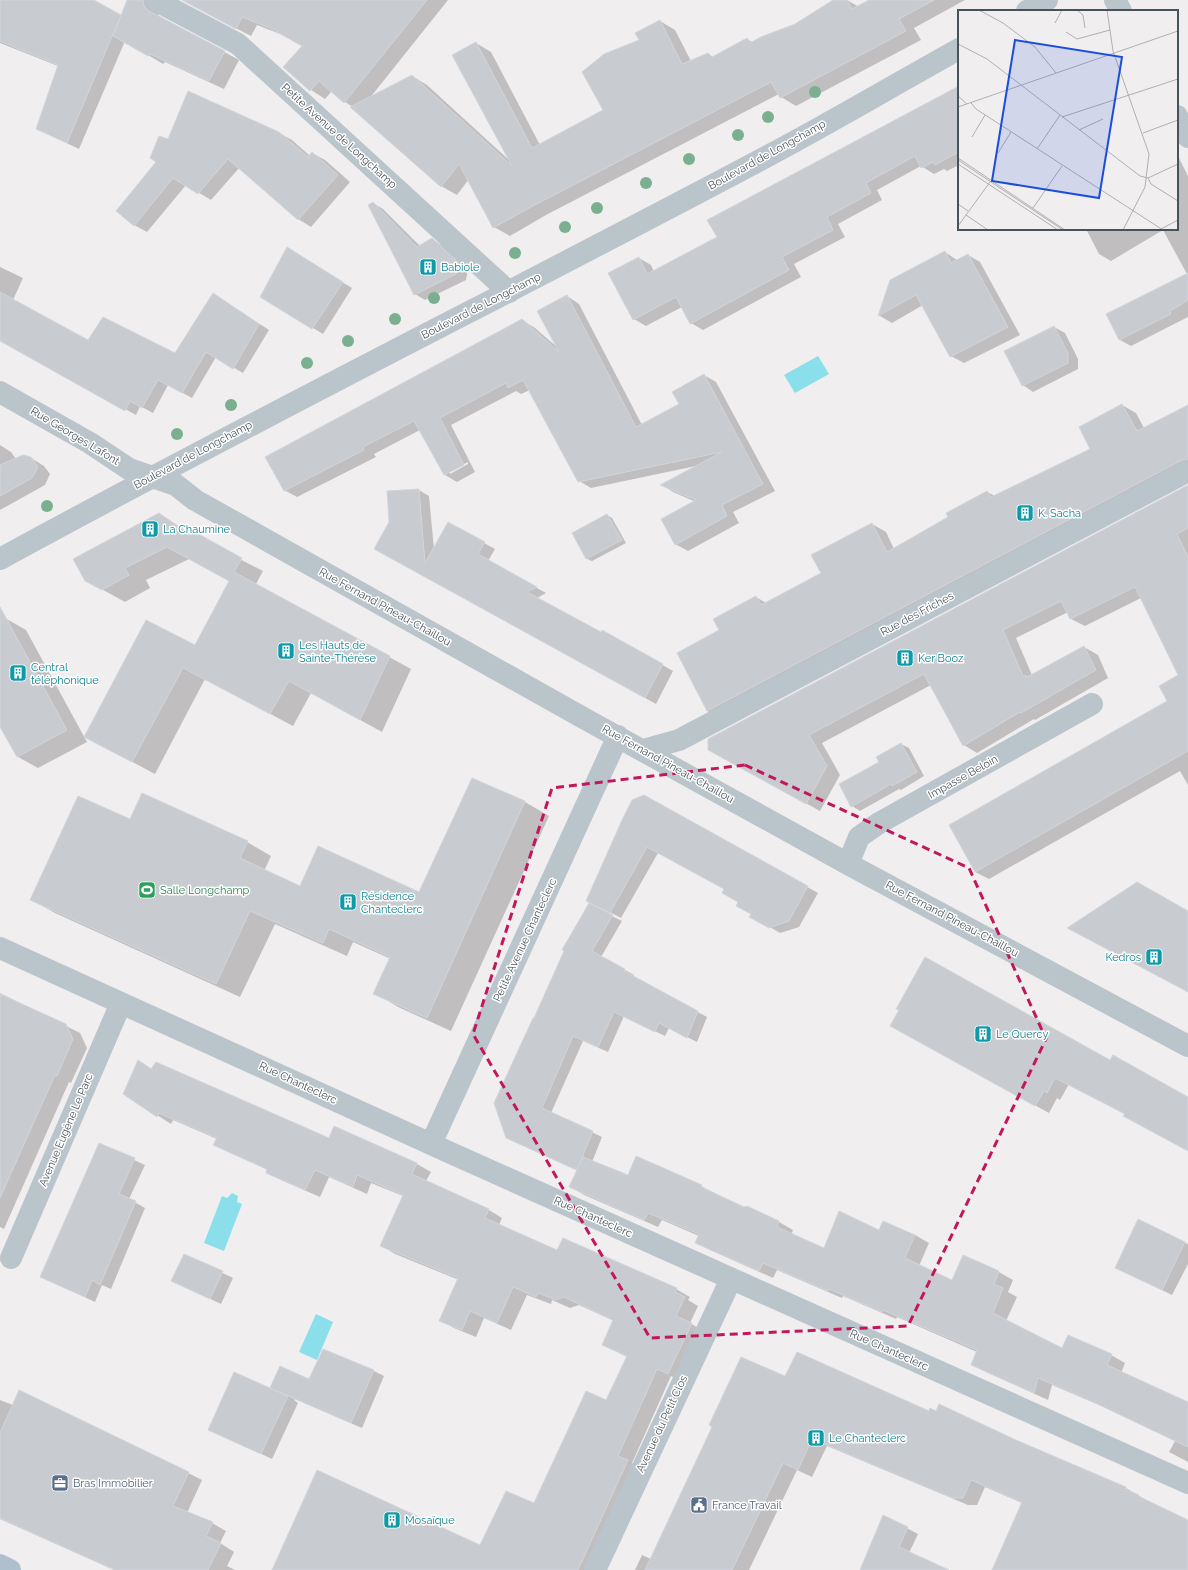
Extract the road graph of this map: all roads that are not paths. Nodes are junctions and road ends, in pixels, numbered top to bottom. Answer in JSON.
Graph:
{"nodes":[{"id":1,"x":155,"y":0,"type":"edge"},
{"id":2,"x":1047,"y":0,"type":"edge"},
{"id":3,"x":1115,"y":0,"type":"edge"},
{"id":4,"x":1029,"y":10,"type":"edge"},
{"id":5,"x":1120,"y":10,"type":"edge"},
{"id":6,"x":958,"y":50,"type":"edge"},
{"id":7,"x":1178,"y":118,"type":"edge"},
{"id":8,"x":1188,"y":137,"type":"edge"},
{"id":9,"x":510,"y":292,"type":"junction"},
{"id":10,"x":0,"y":392,"type":"edge"},
{"id":11,"x":1188,"y":471,"type":"edge"},
{"id":12,"x":151,"y":477,"type":"junction"},
{"id":13,"x":0,"y":559,"type":"edge"},
{"id":14,"x":1092,"y":704,"type":"dead end"},
{"id":15,"x":618,"y":736,"type":"junction"},
{"id":16,"x":643,"y":750,"type":"junction"},
{"id":17,"x":848,"y":864,"type":"junction"},
{"id":18,"x":0,"y":948,"type":"edge"},
{"id":19,"x":121,"y":1003,"type":"junction"},
{"id":20,"x":1188,"y":1046,"type":"edge"},
{"id":21,"x":432,"y":1144,"type":"junction"},
{"id":22,"x":11,"y":1258,"type":"dead end"},
{"id":23,"x":731,"y":1279,"type":"junction"},
{"id":24,"x":1188,"y":1483,"type":"edge"},
{"id":25,"x":0,"y":1565,"type":"edge"},
{"id":26,"x":10,"y":1570,"type":"edge"},
{"id":27,"x":595,"y":1570,"type":"edge"}],
"edges":[{"from":1,"to":9,"type":"street","name":"Petite Avenue de Longchamp"},
{"from":2,"to":4,"type":"street"},
{"from":3,"to":5,"type":"street"},
{"from":6,"to":9,"type":"street","name":"Boulevard de Longchamp"},
{"from":7,"to":8,"type":"street"},
{"from":9,"to":12,"type":"street","name":"Boulevard de Longchamp"},
{"from":10,"to":12,"type":"street","name":"Rue Georges Lafont"},
{"from":11,"to":16,"type":"street","name":"Rue des Friches"},
{"from":12,"to":13,"type":"street","name":"Boulevard de Longchamp"},
{"from":12,"to":15,"type":"street","name":"Rue Fernand Pineau-Chaillou"},
{"from":14,"to":17,"type":"street","name":"Impasse Beloin"},
{"from":15,"to":16,"type":"street","name":"Rue Fernand Pineau-Chaillou"},
{"from":15,"to":21,"type":"street","name":"Petite Avenue Chanteclerc"},
{"from":16,"to":17,"type":"street","name":"Rue Fernand Pineau-Chaillou"},
{"from":17,"to":20,"type":"street","name":"Rue Fernand Pineau-Chaillou"},
{"from":18,"to":19,"type":"street","name":"Rue Chanteclerc"},
{"from":19,"to":21,"type":"street","name":"Rue Chanteclerc"},
{"from":19,"to":22,"type":"street","name":"Avenue Eugène Le Parc"},
{"from":21,"to":23,"type":"street","name":"Rue Chanteclerc"},
{"from":23,"to":24,"type":"street","name":"Rue Chanteclerc"},
{"from":23,"to":27,"type":"street","name":"Avenue du Petit Clos"},
{"from":25,"to":26,"type":"main road"}]}
